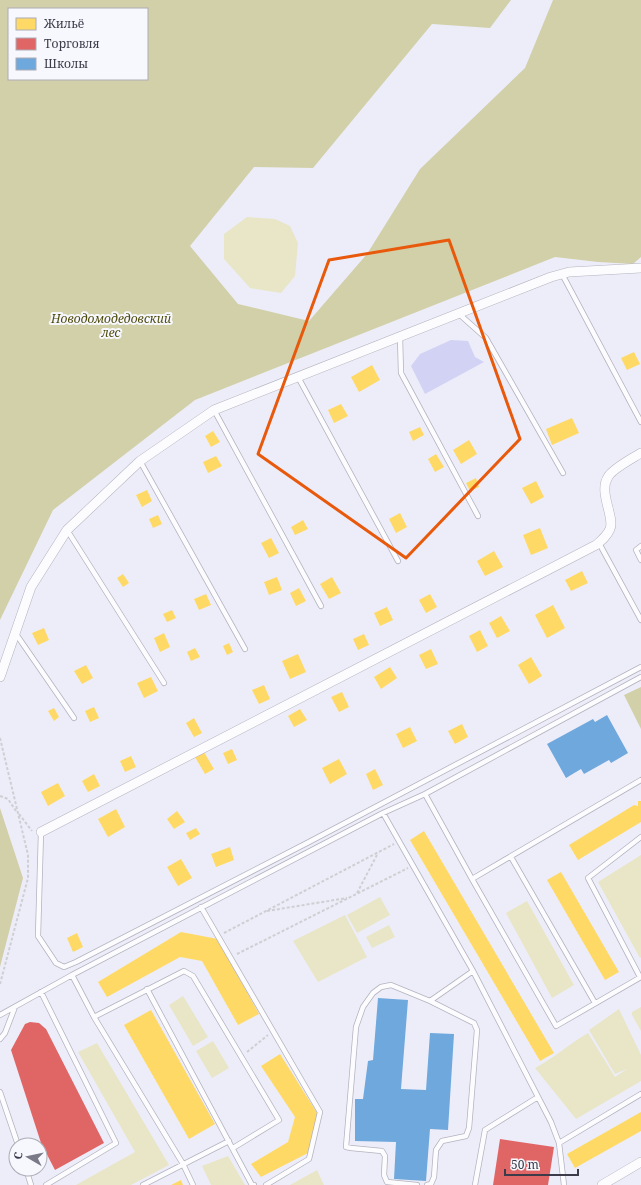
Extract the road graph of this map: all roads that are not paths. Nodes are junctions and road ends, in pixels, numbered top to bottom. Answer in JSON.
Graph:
{"nodes":[{"id":1,"x":641,"y":268,"type":"edge"},
{"id":2,"x":562,"y":274,"type":"junction"},
{"id":3,"x":459,"y":314,"type":"junction"},
{"id":4,"x":400,"y":337,"type":"junction"},
{"id":5,"x":298,"y":377,"type":"junction"},
{"id":6,"x":214,"y":410,"type":"junction"},
{"id":7,"x":641,"y":422,"type":"edge"},
{"id":8,"x":641,"y":453,"type":"edge"},
{"id":9,"x":140,"y":461,"type":"junction"},
{"id":10,"x":563,"y":473,"type":"dead end"},
{"id":11,"x":478,"y":516,"type":"dead end"},
{"id":12,"x":67,"y":530,"type":"junction"},
{"id":13,"x":599,"y":543,"type":"junction"},
{"id":14,"x":641,"y":546,"type":"edge"},
{"id":15,"x":641,"y":560,"type":"edge"},
{"id":16,"x":398,"y":561,"type":"dead end"},
{"id":17,"x":321,"y":606,"type":"dead end"},
{"id":18,"x":641,"y":620,"type":"edge"},
{"id":19,"x":15,"y":634,"type":"junction"},
{"id":20,"x":245,"y":649,"type":"dead end"},
{"id":21,"x":641,"y":667,"type":"edge"},
{"id":22,"x":0,"y":677,"type":"edge"},
{"id":23,"x":641,"y":677,"type":"edge"},
{"id":24,"x":164,"y":683,"type":"dead end"},
{"id":25,"x":74,"y":718,"type":"dead end"},
{"id":26,"x":641,"y":780,"type":"edge"},
{"id":27,"x":425,"y":794,"type":"junction"},
{"id":28,"x":383,"y":813,"type":"junction"},
{"id":29,"x":41,"y":832,"type":"joint"},
{"id":30,"x":641,"y":838,"type":"edge"},
{"id":31,"x":511,"y":857,"type":"junction"},
{"id":32,"x":472,"y":879,"type":"junction"},
{"id":33,"x":201,"y":907,"type":"junction"},
{"id":34,"x":473,"y":972,"type":"junction"},
{"id":35,"x":72,"y":975,"type":"junction"},
{"id":36,"x":640,"y":977,"type":"edge"},
{"id":37,"x":147,"y":990,"type":"junction"},
{"id":38,"x":41,"y":992,"type":"junction"},
{"id":39,"x":430,"y":1001,"type":"junction"},
{"id":40,"x":595,"y":1003,"type":"junction"},
{"id":41,"x":15,"y":1006,"type":"junction"},
{"id":42,"x":0,"y":1015,"type":"edge"},
{"id":43,"x":94,"y":1017,"type":"junction"},
{"id":44,"x":0,"y":1039,"type":"edge"},
{"id":45,"x":0,"y":1092,"type":"edge"},
{"id":46,"x":641,"y":1094,"type":"edge"},
{"id":47,"x":538,"y":1097,"type":"junction"},
{"id":48,"x":15,"y":1137,"type":"edge"},
{"id":49,"x":229,"y":1141,"type":"junction"},
{"id":50,"x":559,"y":1143,"type":"junction"},
{"id":51,"x":233,"y":1148,"type":"junction"},
{"id":52,"x":641,"y":1162,"type":"edge"},
{"id":53,"x":183,"y":1164,"type":"junction"},
{"id":54,"x":46,"y":1185,"type":"edge"},
{"id":55,"x":143,"y":1185,"type":"edge"},
{"id":56,"x":193,"y":1185,"type":"edge"},
{"id":57,"x":254,"y":1185,"type":"edge"},
{"id":58,"x":266,"y":1185,"type":"edge"},
{"id":59,"x":417,"y":1185,"type":"edge"},
{"id":60,"x":427,"y":1185,"type":"edge"},
{"id":61,"x":475,"y":1185,"type":"edge"},
{"id":62,"x":564,"y":1185,"type":"edge"},
{"id":63,"x":602,"y":1185,"type":"edge"}],
"edges":[{"from":1,"to":2,"type":"street"},
{"from":2,"to":3,"type":"street"},
{"from":2,"to":7,"type":"lane"},
{"from":3,"to":4,"type":"street"},
{"from":3,"to":10,"type":"lane"},
{"from":4,"to":5,"type":"street"},
{"from":4,"to":11,"type":"lane"},
{"from":5,"to":6,"type":"street"},
{"from":5,"to":16,"type":"lane"},
{"from":6,"to":9,"type":"street"},
{"from":6,"to":17,"type":"lane"},
{"from":8,"to":13,"type":"street"},
{"from":9,"to":12,"type":"street"},
{"from":9,"to":20,"type":"lane"},
{"from":12,"to":19,"type":"street"},
{"from":12,"to":24,"type":"lane"},
{"from":13,"to":18,"type":"lane"},
{"from":13,"to":29,"type":"street"},
{"from":14,"to":15,"type":"lane"},
{"from":19,"to":22,"type":"street"},
{"from":19,"to":25,"type":"lane"},
{"from":21,"to":29,"type":"lane"},
{"from":23,"to":27,"type":"lane"},
{"from":26,"to":31,"type":"lane"},
{"from":27,"to":28,"type":"lane"},
{"from":27,"to":32,"type":"lane"},
{"from":28,"to":33,"type":"lane"},
{"from":28,"to":34,"type":"lane"},
{"from":30,"to":36,"type":"lane"},
{"from":31,"to":32,"type":"lane"},
{"from":31,"to":40,"type":"lane"},
{"from":32,"to":40,"type":"lane"},
{"from":33,"to":35,"type":"lane"},
{"from":33,"to":58,"type":"lane"},
{"from":34,"to":39,"type":"lane"},
{"from":34,"to":47,"type":"lane"},
{"from":35,"to":38,"type":"lane"},
{"from":35,"to":43,"type":"lane"},
{"from":36,"to":40,"type":"lane"},
{"from":37,"to":43,"type":"lane"},
{"from":37,"to":49,"type":"lane"},
{"from":37,"to":51,"type":"lane"},
{"from":38,"to":41,"type":"lane"},
{"from":38,"to":54,"type":"lane"},
{"from":39,"to":59,"type":"lane"},
{"from":39,"to":60,"type":"lane"},
{"from":41,"to":42,"type":"lane"},
{"from":41,"to":44,"type":"lane"},
{"from":43,"to":53,"type":"lane"},
{"from":45,"to":48,"type":"lane"},
{"from":46,"to":50,"type":"lane"},
{"from":47,"to":50,"type":"lane"},
{"from":47,"to":61,"type":"lane"},
{"from":49,"to":51,"type":"lane"},
{"from":49,"to":53,"type":"lane"},
{"from":50,"to":62,"type":"lane"},
{"from":51,"to":57,"type":"lane"},
{"from":52,"to":63,"type":"street"},
{"from":53,"to":55,"type":"lane"},
{"from":53,"to":56,"type":"lane"}]}
